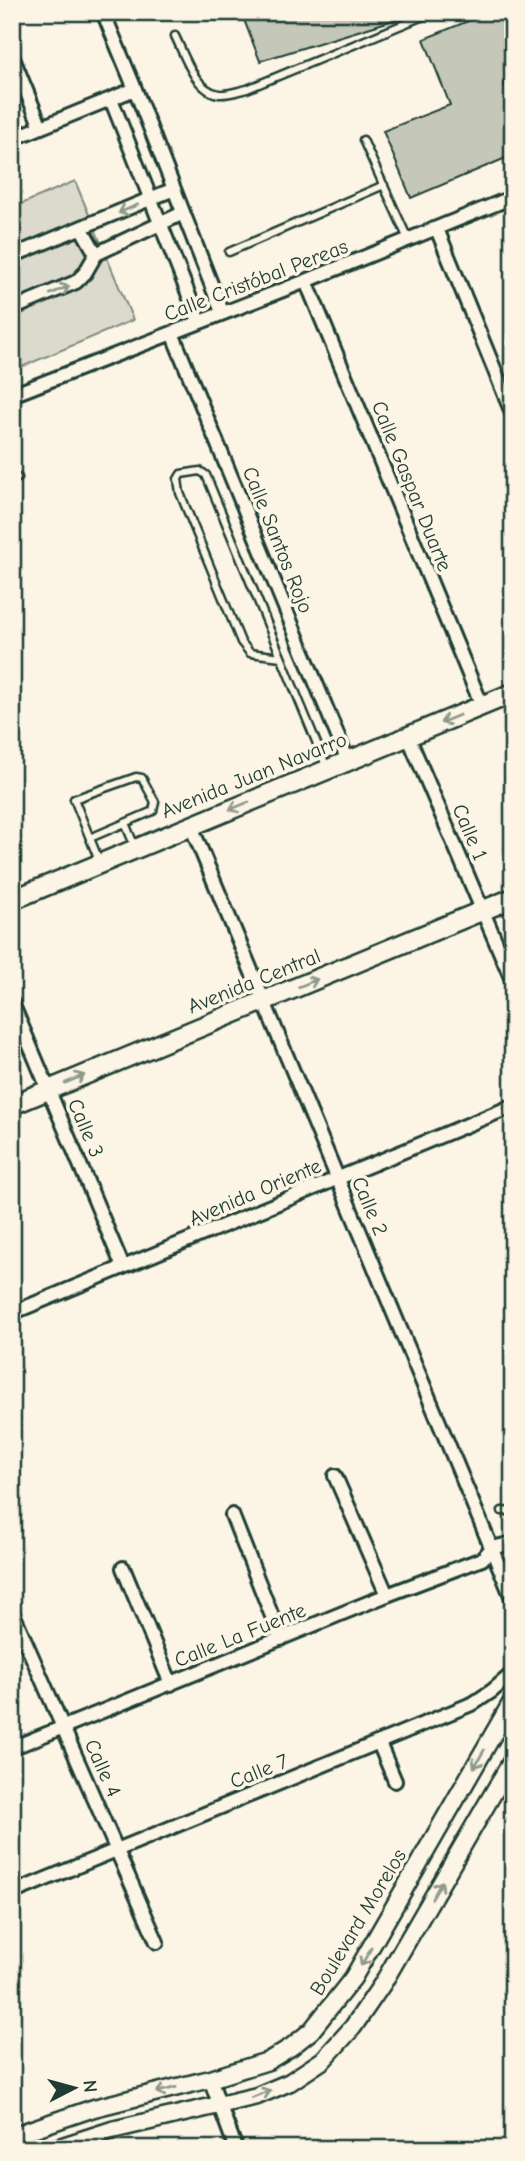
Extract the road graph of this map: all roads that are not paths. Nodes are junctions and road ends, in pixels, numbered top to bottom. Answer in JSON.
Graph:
{"nodes":[{"id":1,"x":103,"y":12,"type":"edge"},
{"id":2,"x":433,"y":12,"type":"edge"},
{"id":3,"x":175,"y":36,"type":"dead end"},
{"id":4,"x":12,"y":56,"type":"edge"},
{"id":5,"x":135,"y":89,"type":"junction"},
{"id":6,"x":111,"y":99,"type":"junction"},
{"id":7,"x":41,"y":127,"type":"junction"},
{"id":8,"x":12,"y":139,"type":"edge"},
{"id":9,"x":363,"y":140,"type":"dead end"},
{"id":10,"x":384,"y":185,"type":"junction"},
{"id":11,"x":174,"y":189,"type":"junction"},
{"id":12,"x":513,"y":197,"type":"edge"},
{"id":13,"x":150,"y":199,"type":"junction"},
{"id":14,"x":183,"y":213,"type":"junction"},
{"id":15,"x":160,"y":223,"type":"junction"},
{"id":16,"x":82,"y":229,"type":"junction"},
{"id":17,"x":437,"y":229,"type":"junction"},
{"id":18,"x":409,"y":240,"type":"junction"},
{"id":19,"x":229,"y":252,"type":"dead end"},
{"id":20,"x":96,"y":254,"type":"junction"},
{"id":21,"x":12,"y":257,"type":"edge"},
{"id":22,"x":306,"y":281,"type":"junction"},
{"id":23,"x":12,"y":309,"type":"edge"},
{"id":24,"x":222,"y":312,"type":"junction"},
{"id":25,"x":199,"y":321,"type":"junction"},
{"id":26,"x":172,"y":333,"type":"junction"},
{"id":27,"x":12,"y":395,"type":"edge"},
{"id":28,"x":513,"y":415,"type":"edge"},
{"id":29,"x":281,"y":657,"type":"junction"},
{"id":30,"x":513,"y":693,"type":"edge"},
{"id":31,"x":482,"y":706,"type":"junction"},
{"id":32,"x":408,"y":736,"type":"junction"},
{"id":33,"x":348,"y":761,"type":"junction"},
{"id":34,"x":328,"y":770,"type":"junction"},
{"id":35,"x":125,"y":823,"type":"junction"},
{"id":36,"x":191,"y":826,"type":"junction"},
{"id":37,"x":90,"y":838,"type":"junction"},
{"id":38,"x":136,"y":849,"type":"junction"},
{"id":39,"x":100,"y":863,"type":"junction"},
{"id":40,"x":513,"y":898,"type":"edge"},
{"id":41,"x":12,"y":900,"type":"edge"},
{"id":42,"x":482,"y":911,"type":"junction"},
{"id":43,"x":513,"y":982,"type":"edge"},
{"id":44,"x":263,"y":1001,"type":"junction"},
{"id":45,"x":12,"y":1003,"type":"edge"},
{"id":46,"x":49,"y":1090,"type":"junction"},
{"id":47,"x":12,"y":1105,"type":"edge"},
{"id":48,"x":513,"y":1106,"type":"edge"},
{"id":49,"x":337,"y":1178,"type":"junction"},
{"id":50,"x":123,"y":1267,"type":"junction"},
{"id":51,"x":12,"y":1313,"type":"edge"},
{"id":52,"x":335,"y":1476,"type":"dead end"},
{"id":53,"x":502,"y":1511,"type":"dead end"},
{"id":54,"x":513,"y":1511,"type":"edge"},
{"id":55,"x":232,"y":1515,"type":"dead end"},
{"id":56,"x":513,"y":1543,"type":"edge"},
{"id":57,"x":492,"y":1548,"type":"junction"},
{"id":58,"x":482,"y":1559,"type":"junction"},
{"id":59,"x":513,"y":1561,"type":"edge"},
{"id":60,"x":498,"y":1562,"type":"junction"},
{"id":61,"x":123,"y":1567,"type":"dead end"},
{"id":62,"x":387,"y":1595,"type":"junction"},
{"id":63,"x":513,"y":1600,"type":"edge"},
{"id":64,"x":12,"y":1611,"type":"edge"},
{"id":65,"x":281,"y":1639,"type":"junction"},
{"id":66,"x":513,"y":1673,"type":"edge"},
{"id":67,"x":171,"y":1684,"type":"junction"},
{"id":68,"x":513,"y":1700,"type":"edge"},
{"id":69,"x":64,"y":1727,"type":"junction"},
{"id":70,"x":379,"y":1743,"type":"junction"},
{"id":71,"x":12,"y":1748,"type":"edge"},
{"id":72,"x":513,"y":1759,"type":"edge"},
{"id":73,"x":395,"y":1781,"type":"dead end"},
{"id":74,"x":118,"y":1850,"type":"junction"},
{"id":75,"x":12,"y":1893,"type":"edge"},
{"id":76,"x":157,"y":1942,"type":"dead end"},
{"id":77,"x":210,"y":2079,"type":"junction"},
{"id":78,"x":219,"y":2106,"type":"junction"},
{"id":79,"x":12,"y":2136,"type":"edge"},
{"id":80,"x":53,"y":2149,"type":"edge"},
{"id":81,"x":235,"y":2149,"type":"edge"}],
"edges":[{"from":1,"to":5,"type":"street"},
{"from":2,"to":3,"type":"lane"},
{"from":4,"to":7,"type":"street"},
{"from":5,"to":6,"type":"street"},
{"from":5,"to":11,"type":"street"},
{"from":6,"to":7,"type":"street"},
{"from":6,"to":13,"type":"street"},
{"from":7,"to":8,"type":"street"},
{"from":9,"to":10,"type":"lane"},
{"from":10,"to":18,"type":"lane"},
{"from":10,"to":19,"type":"lane"},
{"from":11,"to":13,"type":"street"},
{"from":11,"to":14,"type":"street"},
{"from":12,"to":17,"type":"street","name":"Calle Cristóbal Pereas"},
{"from":13,"to":15,"type":"street"},
{"from":13,"to":16,"type":"street","one_way":true},
{"from":14,"to":15,"type":"street"},
{"from":14,"to":24,"type":"street"},
{"from":15,"to":20,"type":"street"},
{"from":15,"to":25,"type":"street"},
{"from":16,"to":20,"type":"street"},
{"from":16,"to":21,"type":"street"},
{"from":17,"to":18,"type":"street","name":"Calle Cristóbal Pereas"},
{"from":17,"to":28,"type":"street"},
{"from":18,"to":22,"type":"street","name":"Calle Cristóbal Pereas"},
{"from":23,"to":20,"type":"street","one_way":true},
{"from":22,"to":24,"type":"street","name":"Calle Cristóbal Pereas"},
{"from":22,"to":31,"type":"street","name":"Calle Gaspar Duarte"},
{"from":24,"to":25,"type":"street","name":"Calle Cristóbal Pereas"},
{"from":25,"to":26,"type":"street","name":"Calle Cristóbal Pereas"},
{"from":26,"to":27,"type":"street","name":"Calle Cristóbal Pereas"},
{"from":26,"to":33,"type":"street","name":"Calle Santos Rojo"},
{"from":29,"to":29,"type":"lane"},
{"from":29,"to":34,"type":"lane"},
{"from":30,"to":31,"type":"main road","name":"Avenida Juan Navarro"},
{"from":31,"to":32,"type":"main road","name":"Avenida Juan Navarro","one_way":true},
{"from":32,"to":33,"type":"main road","name":"Avenida Juan Navarro"},
{"from":32,"to":42,"type":"street","name":"Calle 1"},
{"from":33,"to":34,"type":"main road","name":"Avenida Juan Navarro"},
{"from":34,"to":36,"type":"main road","name":"Avenida Juan Navarro","one_way":true},
{"from":35,"to":37,"type":"lane"},
{"from":35,"to":37,"type":"lane"},
{"from":35,"to":38,"type":"lane"},
{"from":36,"to":38,"type":"main road","name":"Avenida Juan Navarro"},
{"from":36,"to":44,"type":"street","name":"Calle 2"},
{"from":37,"to":39,"type":"lane"},
{"from":38,"to":39,"type":"main road","name":"Avenida Juan Navarro"},
{"from":39,"to":41,"type":"main road","name":"Avenida Juan Navarro"},
{"from":40,"to":42,"type":"main road","name":"Avenida Central"},
{"from":42,"to":43,"type":"street","name":"Calle 1"},
{"from":44,"to":42,"type":"main road","name":"Avenida Central","one_way":true},
{"from":46,"to":44,"type":"main road","name":"Avenida Central","one_way":true},
{"from":44,"to":49,"type":"street","name":"Calle 2"},
{"from":45,"to":46,"type":"street","name":"Calle 3"},
{"from":46,"to":47,"type":"main road","name":"Avenida Central"},
{"from":46,"to":50,"type":"street","name":"Calle 3"},
{"from":48,"to":49,"type":"street","name":"Avenida Oriente"},
{"from":49,"to":50,"type":"street","name":"Avenida Oriente"},
{"from":49,"to":57,"type":"street","name":"Calle 2"},
{"from":50,"to":51,"type":"street","name":"Avenida Oriente"},
{"from":52,"to":62,"type":"street"},
{"from":53,"to":54,"type":"lane"},
{"from":55,"to":65,"type":"street"},
{"from":56,"to":57,"type":"street"},
{"from":57,"to":58,"type":"street","name":"Calle La Fuente"},
{"from":57,"to":60,"type":"street","name":"Calle 2"},
{"from":58,"to":60,"type":"street"},
{"from":58,"to":62,"type":"street","name":"Calle La Fuente"},
{"from":59,"to":60,"type":"street"},
{"from":60,"to":63,"type":"street","name":"Calle 2"},
{"from":61,"to":67,"type":"street"},
{"from":62,"to":65,"type":"street","name":"Calle La Fuente"},
{"from":64,"to":69,"type":"street","name":"Calle 4"},
{"from":65,"to":67,"type":"street","name":"Calle La Fuente"},
{"from":66,"to":70,"type":"street","name":"Calle 7"},
{"from":67,"to":69,"type":"street","name":"Calle La Fuente"},
{"from":68,"to":77,"type":"street","name":"Boulevard Morelos","one_way":true},
{"from":69,"to":71,"type":"street","name":"Calle La Fuente"},
{"from":69,"to":74,"type":"street","name":"Calle 4"},
{"from":70,"to":73,"type":"street"},
{"from":70,"to":74,"type":"street","name":"Calle 7"},
{"from":78,"to":72,"type":"street","one_way":true},
{"from":74,"to":75,"type":"street","name":"Calle 7"},
{"from":74,"to":76,"type":"street","name":"Calle 4"},
{"from":77,"to":78,"type":"street"},
{"from":77,"to":79,"type":"street","name":"Boulevard Morelos","one_way":true},
{"from":78,"to":80,"type":"street"},
{"from":78,"to":81,"type":"street"}]}
